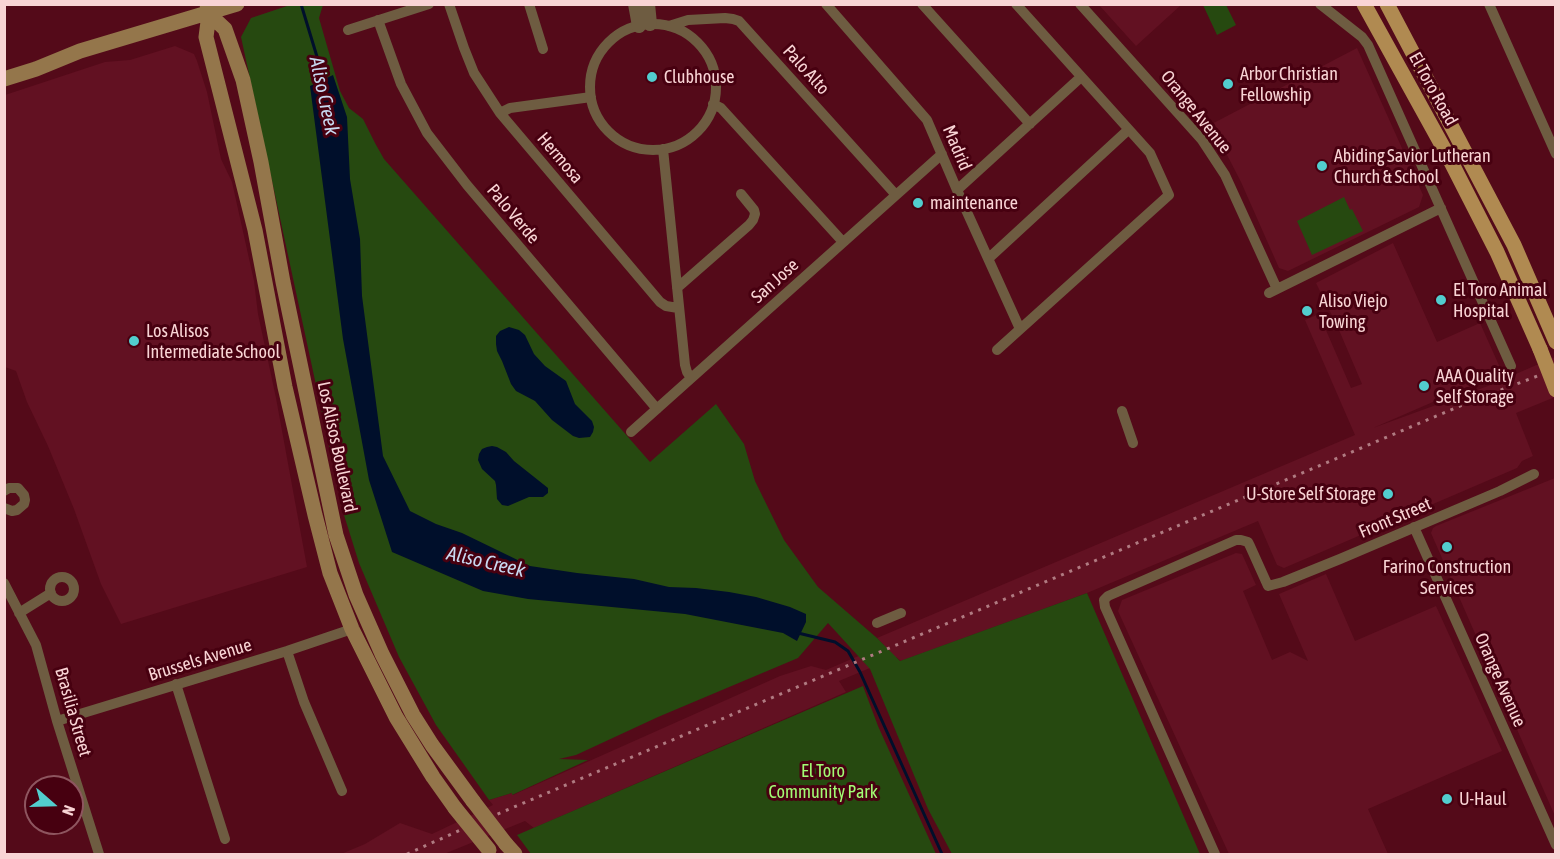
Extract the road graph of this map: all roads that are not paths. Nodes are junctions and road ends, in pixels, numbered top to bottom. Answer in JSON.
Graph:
{"nodes":[{"id":1,"x":237,"y":4,"type":"edge"},
{"id":2,"x":429,"y":4,"type":"edge"},
{"id":3,"x":449,"y":4,"type":"edge"},
{"id":4,"x":529,"y":4,"type":"edge"},
{"id":5,"x":635,"y":4,"type":"edge"},
{"id":6,"x":648,"y":4,"type":"edge"},
{"id":7,"x":826,"y":4,"type":"edge"},
{"id":8,"x":922,"y":4,"type":"edge"},
{"id":9,"x":1016,"y":4,"type":"edge"},
{"id":10,"x":1080,"y":4,"type":"edge"},
{"id":11,"x":1320,"y":4,"type":"edge"},
{"id":12,"x":1364,"y":4,"type":"edge"},
{"id":13,"x":1387,"y":4,"type":"edge"},
{"id":14,"x":1489,"y":4,"type":"edge"},
{"id":15,"x":208,"y":9,"type":"edge"},
{"id":16,"x":378,"y":20,"type":"junction"},
{"id":17,"x":645,"y":25,"type":"junction"},
{"id":18,"x":669,"y":26,"type":"junction"},
{"id":19,"x":348,"y":30,"type":"dead end"},
{"id":20,"x":543,"y":49,"type":"dead end"},
{"id":21,"x":1081,"y":76,"type":"junction"},
{"id":22,"x":4,"y":78,"type":"edge"},
{"id":23,"x":591,"y":97,"type":"junction"},
{"id":24,"x":713,"y":104,"type":"junction"},
{"id":25,"x":500,"y":114,"type":"junction"},
{"id":26,"x":1029,"y":124,"type":"junction"},
{"id":27,"x":1128,"y":130,"type":"junction"},
{"id":28,"x":663,"y":149,"type":"junction"},
{"id":29,"x":942,"y":154,"type":"junction"},
{"id":30,"x":1556,"y":154,"type":"edge"},
{"id":31,"x":957,"y":190,"type":"junction"},
{"id":32,"x":741,"y":194,"type":"dead end"},
{"id":33,"x":896,"y":195,"type":"junction"},
{"id":34,"x":1441,"y":208,"type":"junction"},
{"id":35,"x":843,"y":242,"type":"junction"},
{"id":36,"x":989,"y":258,"type":"junction"},
{"id":37,"x":676,"y":288,"type":"junction"},
{"id":38,"x":678,"y":308,"type":"junction"},
{"id":39,"x":1020,"y":329,"type":"junction"},
{"id":40,"x":1556,"y":342,"type":"edge"},
{"id":41,"x":997,"y":350,"type":"dead end"},
{"id":42,"x":1511,"y":366,"type":"dead end"},
{"id":43,"x":691,"y":378,"type":"junction"},
{"id":44,"x":1556,"y":390,"type":"edge"},
{"id":45,"x":657,"y":408,"type":"junction"},
{"id":46,"x":1122,"y":411,"type":"dead end"},
{"id":47,"x":631,"y":432,"type":"dead end"},
{"id":48,"x":1133,"y":443,"type":"dead end"},
{"id":49,"x":1534,"y":474,"type":"dead end"},
{"id":50,"x":4,"y":491,"type":"edge"},
{"id":51,"x":4,"y":508,"type":"edge"},
{"id":52,"x":1414,"y":527,"type":"junction"},
{"id":53,"x":4,"y":584,"type":"edge"},
{"id":54,"x":51,"y":593,"type":"dead end"},
{"id":55,"x":20,"y":613,"type":"junction"},
{"id":56,"x":901,"y":613,"type":"dead end"},
{"id":57,"x":877,"y":623,"type":"dead end"},
{"id":58,"x":352,"y":629,"type":"junction"},
{"id":59,"x":286,"y":651,"type":"junction"},
{"id":60,"x":176,"y":684,"type":"junction"},
{"id":61,"x":57,"y":721,"type":"junction"},
{"id":62,"x":342,"y":791,"type":"dead end"},
{"id":63,"x":225,"y":839,"type":"dead end"},
{"id":64,"x":1556,"y":845,"type":"edge"},
{"id":65,"x":510,"y":849,"type":"edge"},
{"id":66,"x":491,"y":852,"type":"edge"},
{"id":67,"x":99,"y":855,"type":"edge"},
{"id":68,"x":1215,"y":855,"type":"edge"}],
"edges":[{"from":1,"to":15,"type":"main road"},
{"from":2,"to":16,"type":"street"},
{"from":3,"to":25,"type":"street","name":"Hermosa"},
{"from":4,"to":20,"type":"street"},
{"from":5,"to":17,"type":"street"},
{"from":6,"to":17,"type":"street"},
{"from":7,"to":29,"type":"street","name":"Madrid"},
{"from":8,"to":26,"type":"street"},
{"from":9,"to":21,"type":"street"},
{"from":10,"to":34,"type":"street","name":"Orange Avenue"},
{"from":11,"to":34,"type":"street"},
{"from":12,"to":44,"type":"main road","name":"El Toro Road","bridge":true},
{"from":13,"to":40,"type":"main road","name":"El Toro Road"},
{"from":14,"to":30,"type":"street"},
{"from":15,"to":22,"type":"main road"},
{"from":15,"to":58,"type":"main road","name":"Los Alisos Boulevard"},
{"from":15,"to":65,"type":"main road","name":"Los Alisos Boulevard","bridge":true},
{"from":16,"to":19,"type":"street"},
{"from":16,"to":45,"type":"street","name":"Palo Verde"},
{"from":17,"to":18,"type":"street"},
{"from":17,"to":23,"type":"street"},
{"from":18,"to":24,"type":"street"},
{"from":18,"to":33,"type":"street","name":"Palo Alto"},
{"from":21,"to":26,"type":"street"},
{"from":21,"to":27,"type":"street"},
{"from":23,"to":25,"type":"street"},
{"from":23,"to":28,"type":"street"},
{"from":24,"to":28,"type":"street"},
{"from":24,"to":35,"type":"street"},
{"from":25,"to":38,"type":"street","name":"Hermosa"},
{"from":26,"to":31,"type":"street"},
{"from":27,"to":36,"type":"street"},
{"from":27,"to":39,"type":"street"},
{"from":28,"to":37,"type":"street"},
{"from":29,"to":31,"type":"street","name":"Madrid"},
{"from":29,"to":33,"type":"street","name":"San Jose"},
{"from":31,"to":36,"type":"street","name":"Madrid"},
{"from":32,"to":37,"type":"street"},
{"from":33,"to":35,"type":"street","name":"San Jose"},
{"from":34,"to":42,"type":"street"},
{"from":35,"to":43,"type":"street","name":"San Jose"},
{"from":36,"to":39,"type":"street","name":"Madrid"},
{"from":37,"to":38,"type":"street"},
{"from":38,"to":43,"type":"street"},
{"from":39,"to":41,"type":"street"},
{"from":43,"to":45,"type":"street","name":"San Jose"},
{"from":45,"to":47,"type":"street","name":"San Jose"},
{"from":46,"to":48,"type":"street"},
{"from":49,"to":52,"type":"street","name":"Front Street"},
{"from":50,"to":51,"type":"street"},
{"from":52,"to":64,"type":"street","name":"Orange Avenue"},
{"from":52,"to":68,"type":"street","name":"Front Street"},
{"from":53,"to":55,"type":"street","name":"Brasilia Street"},
{"from":54,"to":55,"type":"street"},
{"from":55,"to":61,"type":"street","name":"Brasilia Street"},
{"from":56,"to":57,"type":"street"},
{"from":58,"to":59,"type":"street","name":"Brussels Avenue"},
{"from":58,"to":66,"type":"main road","name":"Los Alisos Boulevard","bridge":true},
{"from":59,"to":60,"type":"street","name":"Brussels Avenue"},
{"from":59,"to":62,"type":"street"},
{"from":60,"to":61,"type":"street","name":"Brussels Avenue"},
{"from":60,"to":63,"type":"street"},
{"from":61,"to":67,"type":"street","name":"Brasilia Street"}]}
